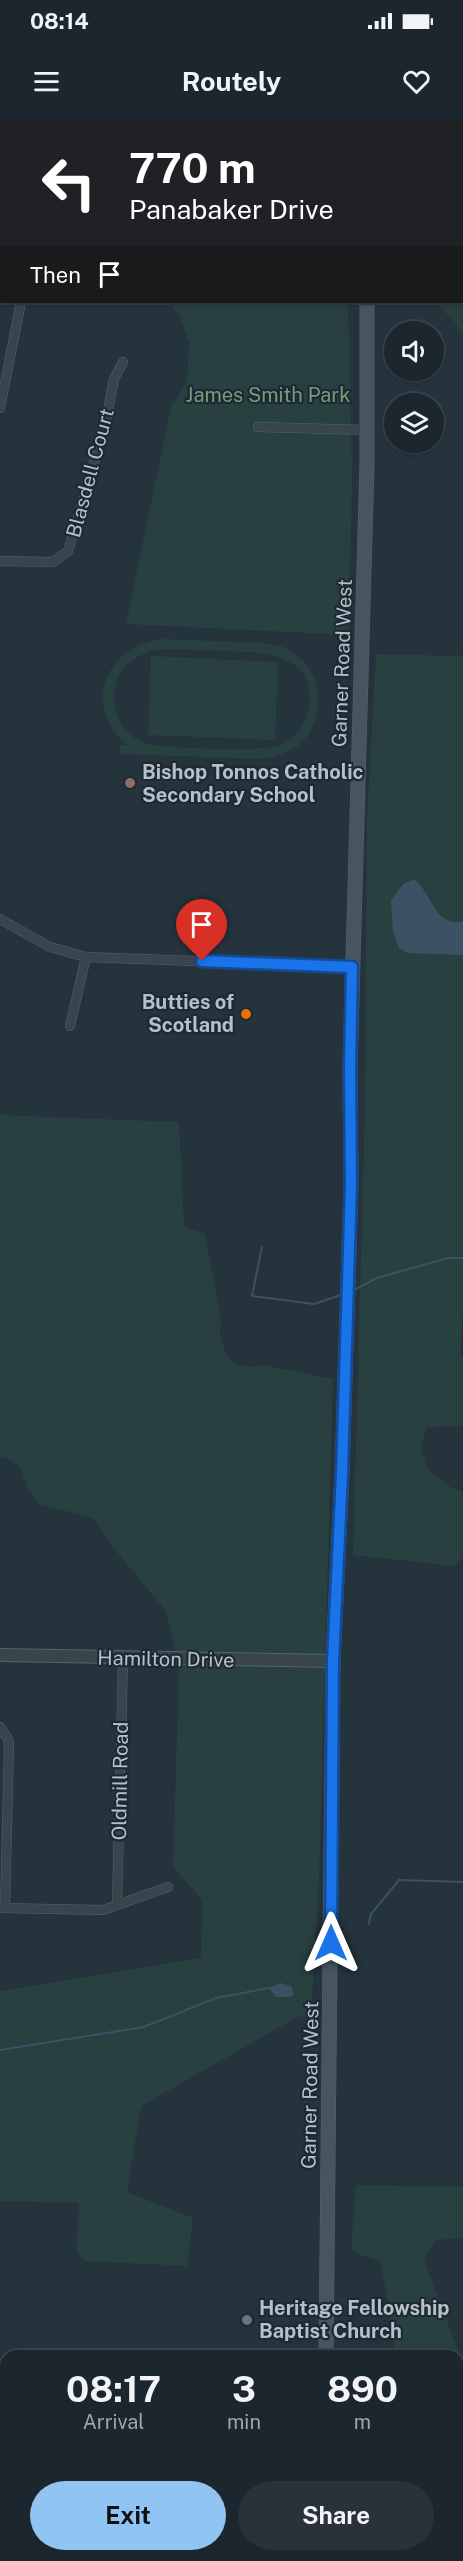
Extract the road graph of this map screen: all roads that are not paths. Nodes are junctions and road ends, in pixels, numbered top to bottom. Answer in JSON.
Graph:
{"nodes":[{"id":1,"x":21,"y":303,"type":"edge"},
{"id":2,"x":367,"y":303,"type":"edge"},
{"id":3,"x":123,"y":362,"type":"dead end"},
{"id":4,"x":0,"y":408,"type":"edge"},
{"id":5,"x":258,"y":428,"type":"dead end"},
{"id":6,"x":367,"y":430,"type":"junction"},
{"id":7,"x":0,"y":561,"type":"edge"},
{"id":8,"x":0,"y":920,"type":"edge"},
{"id":9,"x":86,"y":957,"type":"junction"},
{"id":10,"x":352,"y":967,"type":"junction"},
{"id":11,"x":70,"y":1026,"type":"dead end"},
{"id":12,"x":0,"y":1655,"type":"edge"},
{"id":13,"x":123,"y":1658,"type":"junction"},
{"id":14,"x":333,"y":1662,"type":"junction"},
{"id":15,"x":0,"y":1727,"type":"edge"},
{"id":16,"x":168,"y":1887,"type":"dead end"},
{"id":17,"x":117,"y":1905,"type":"junction"},
{"id":18,"x":2,"y":1908,"type":"edge"},
{"id":19,"x":326,"y":2350,"type":"edge"}],
"edges":[{"from":1,"to":4,"type":"street"},
{"from":2,"to":6,"type":"main road","name":"Garner Road West"},
{"from":3,"to":7,"type":"street","name":"Blasdell Court"},
{"from":5,"to":6,"type":"street"},
{"from":6,"to":10,"type":"main road","name":"Garner Road West"},
{"from":8,"to":9,"type":"street"},
{"from":9,"to":10,"type":"street"},
{"from":9,"to":11,"type":"street"},
{"from":10,"to":14,"type":"main road","name":"Garner Road West"},
{"from":12,"to":13,"type":"street","name":"Hamilton Drive"},
{"from":13,"to":14,"type":"street","name":"Hamilton Drive"},
{"from":13,"to":17,"type":"street","name":"Oldmill Road"},
{"from":14,"to":19,"type":"main road","name":"Garner Road West"},
{"from":15,"to":18,"type":"street"},
{"from":16,"to":17,"type":"street"},
{"from":17,"to":18,"type":"street"}]}
